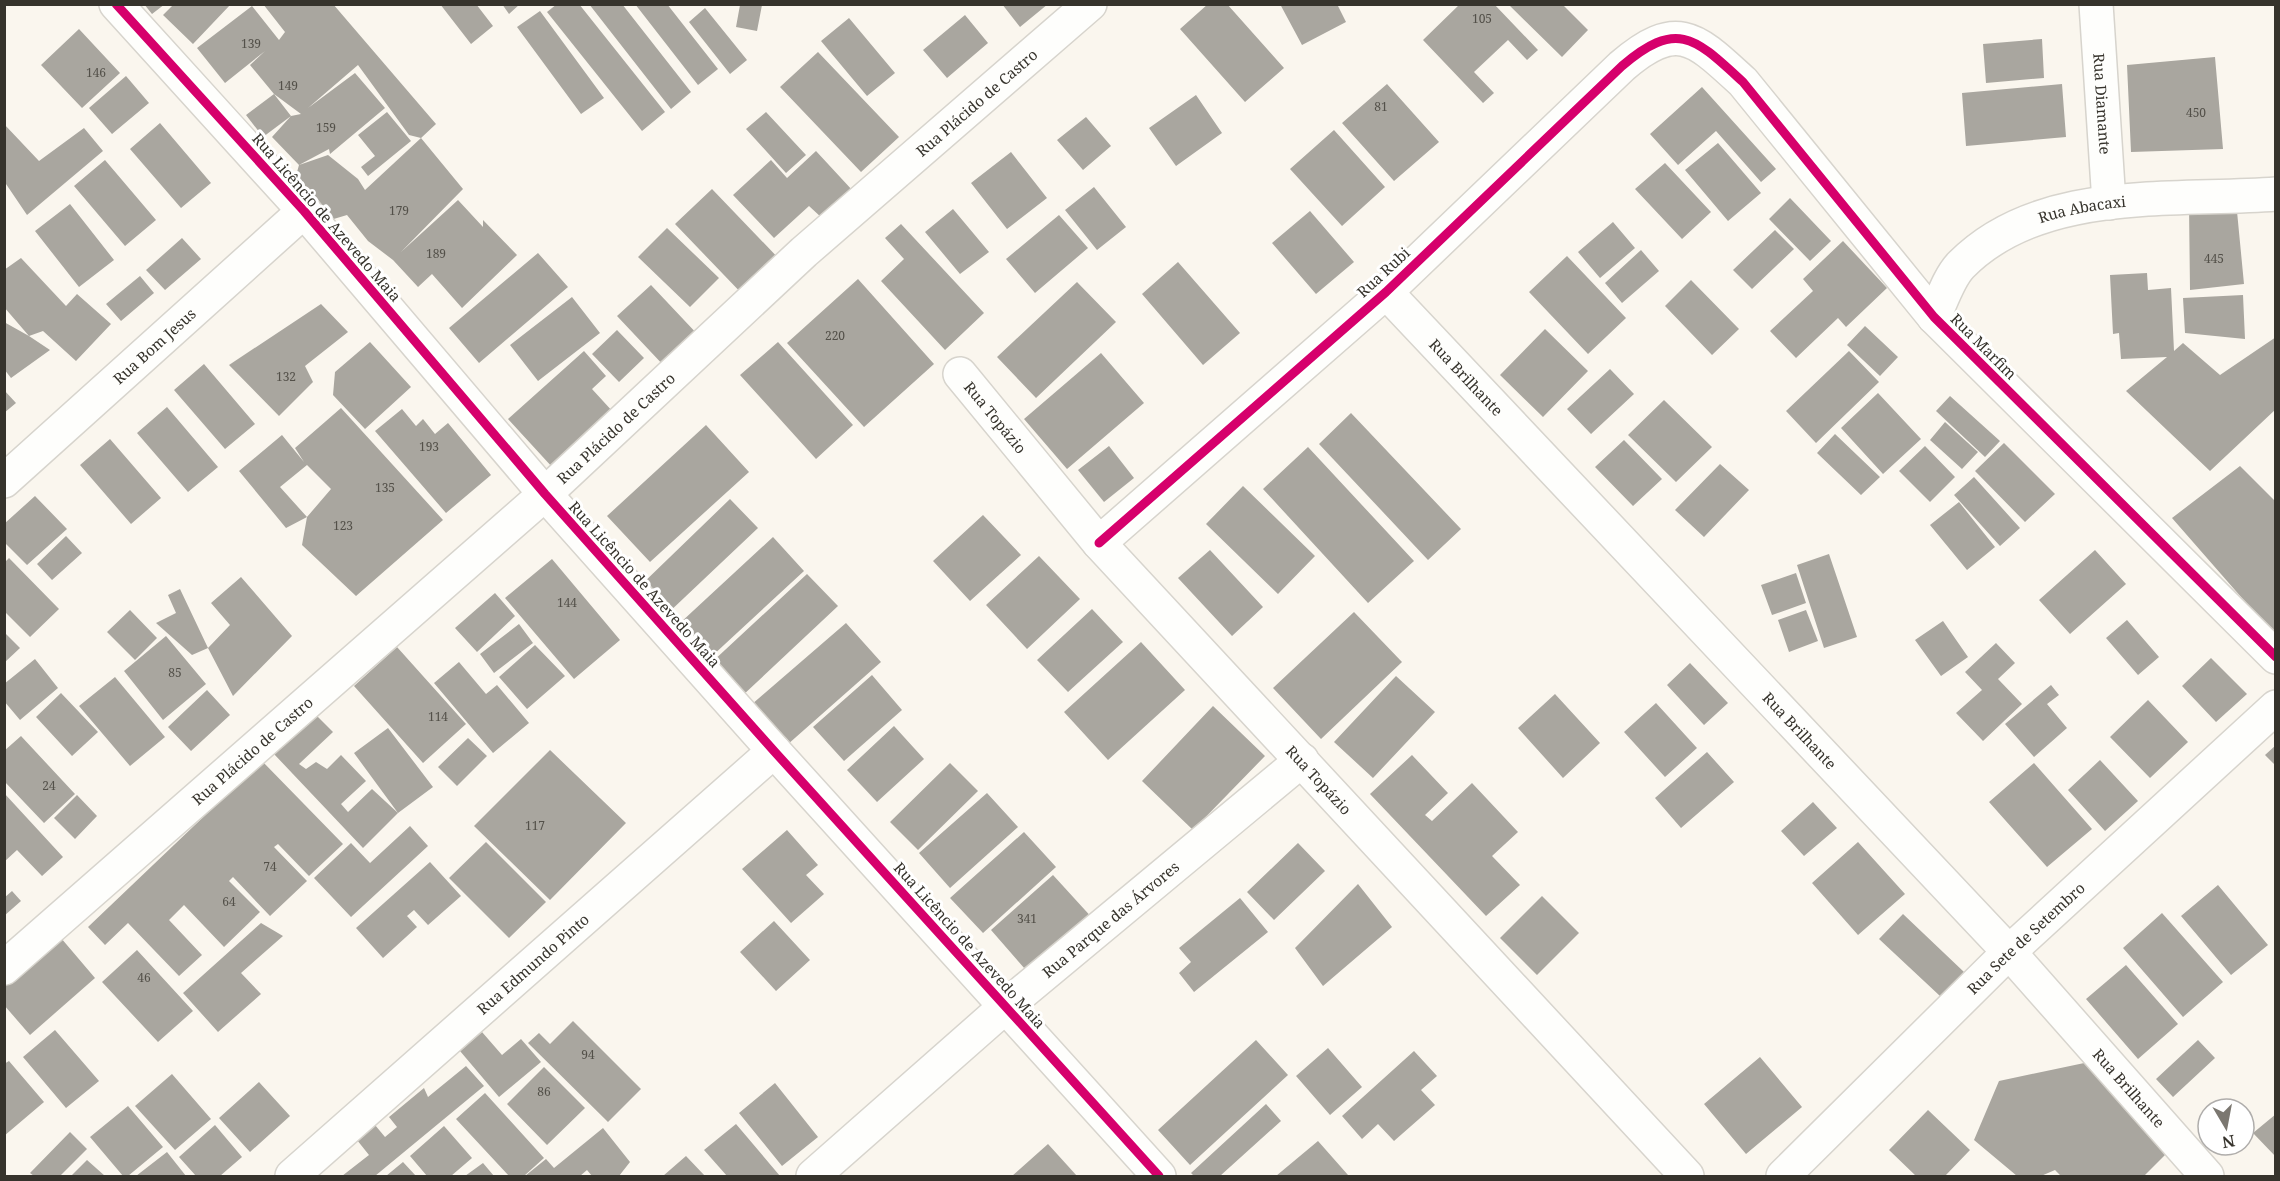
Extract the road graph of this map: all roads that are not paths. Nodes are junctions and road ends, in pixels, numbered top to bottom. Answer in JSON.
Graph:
{"nodes":[{"id":1,"x":116,"y":4,"type":"edge"},
{"id":2,"x":1089,"y":4,"type":"edge"},
{"id":3,"x":2096,"y":4,"type":"edge"},
{"id":4,"x":1691,"y":40,"type":"joint"},
{"id":5,"x":2276,"y":194,"type":"edge"},
{"id":6,"x":2109,"y":203,"type":"junction"},
{"id":7,"x":304,"y":211,"type":"junction"},
{"id":8,"x":1386,"y":292,"type":"junction"},
{"id":9,"x":1934,"y":317,"type":"junction"},
{"id":10,"x":960,"y":374,"type":"dead end"},
{"id":11,"x":4,"y":482,"type":"edge"},
{"id":12,"x":545,"y":494,"type":"junction"},
{"id":13,"x":1099,"y":543,"type":"junction"},
{"id":14,"x":2276,"y":657,"type":"edge"},
{"id":15,"x":2276,"y":707,"type":"edge"},
{"id":16,"x":774,"y":751,"type":"junction"},
{"id":17,"x":1302,"y":760,"type":"junction"},
{"id":18,"x":2009,"y":952,"type":"junction"},
{"id":19,"x":4,"y":968,"type":"edge"},
{"id":20,"x":1006,"y":1006,"type":"junction"},
{"id":21,"x":292,"y":1176,"type":"edge"},
{"id":22,"x":813,"y":1176,"type":"edge"},
{"id":23,"x":1159,"y":1176,"type":"edge"},
{"id":24,"x":1687,"y":1176,"type":"edge"},
{"id":25,"x":1783,"y":1176,"type":"edge"},
{"id":26,"x":2207,"y":1176,"type":"edge"}],
"edges":[{"from":1,"to":7,"type":"street","name":"Rua Licêncio de Azevedo Maia"},
{"from":2,"to":12,"type":"street","name":"Rua Plácido de Castro"},
{"from":3,"to":6,"type":"street","name":"Rua Diamante"},
{"from":4,"to":8,"type":"street","name":"Rua Rubi"},
{"from":4,"to":9,"type":"street","name":"Rua Marfim"},
{"from":5,"to":6,"type":"street","name":"Rua Abacaxi"},
{"from":6,"to":9,"type":"street","name":"Rua Abacaxi"},
{"from":7,"to":11,"type":"street","name":"Rua Bom Jesus"},
{"from":7,"to":12,"type":"street","name":"Rua Licêncio de Azevedo Maia"},
{"from":8,"to":13,"type":"street","name":"Rua Rubi"},
{"from":8,"to":18,"type":"street","name":"Rua Brilhante"},
{"from":9,"to":14,"type":"street","name":"Rua Marfim"},
{"from":10,"to":13,"type":"street","name":"Rua Topázio"},
{"from":12,"to":16,"type":"street","name":"Rua Licêncio de Azevedo Maia"},
{"from":12,"to":19,"type":"street","name":"Rua Plácido de Castro"},
{"from":13,"to":17,"type":"street","name":"Rua Topázio"},
{"from":15,"to":18,"type":"street","name":"Rua Sete de Setembro"},
{"from":16,"to":20,"type":"street","name":"Rua Licêncio de Azevedo Maia"},
{"from":16,"to":21,"type":"street","name":"Rua Edmundo Pinto"},
{"from":17,"to":20,"type":"street","name":"Rua Parque das Árvores"},
{"from":17,"to":24,"type":"street","name":"Rua Topázio"},
{"from":18,"to":25,"type":"street","name":"Rua Sete de Setembro"},
{"from":18,"to":26,"type":"street","name":"Rua Brilhante"},
{"from":20,"to":22,"type":"street","name":"Rua Parque das Árvores"},
{"from":20,"to":23,"type":"street","name":"Rua Licêncio de Azevedo Maia"}]}
